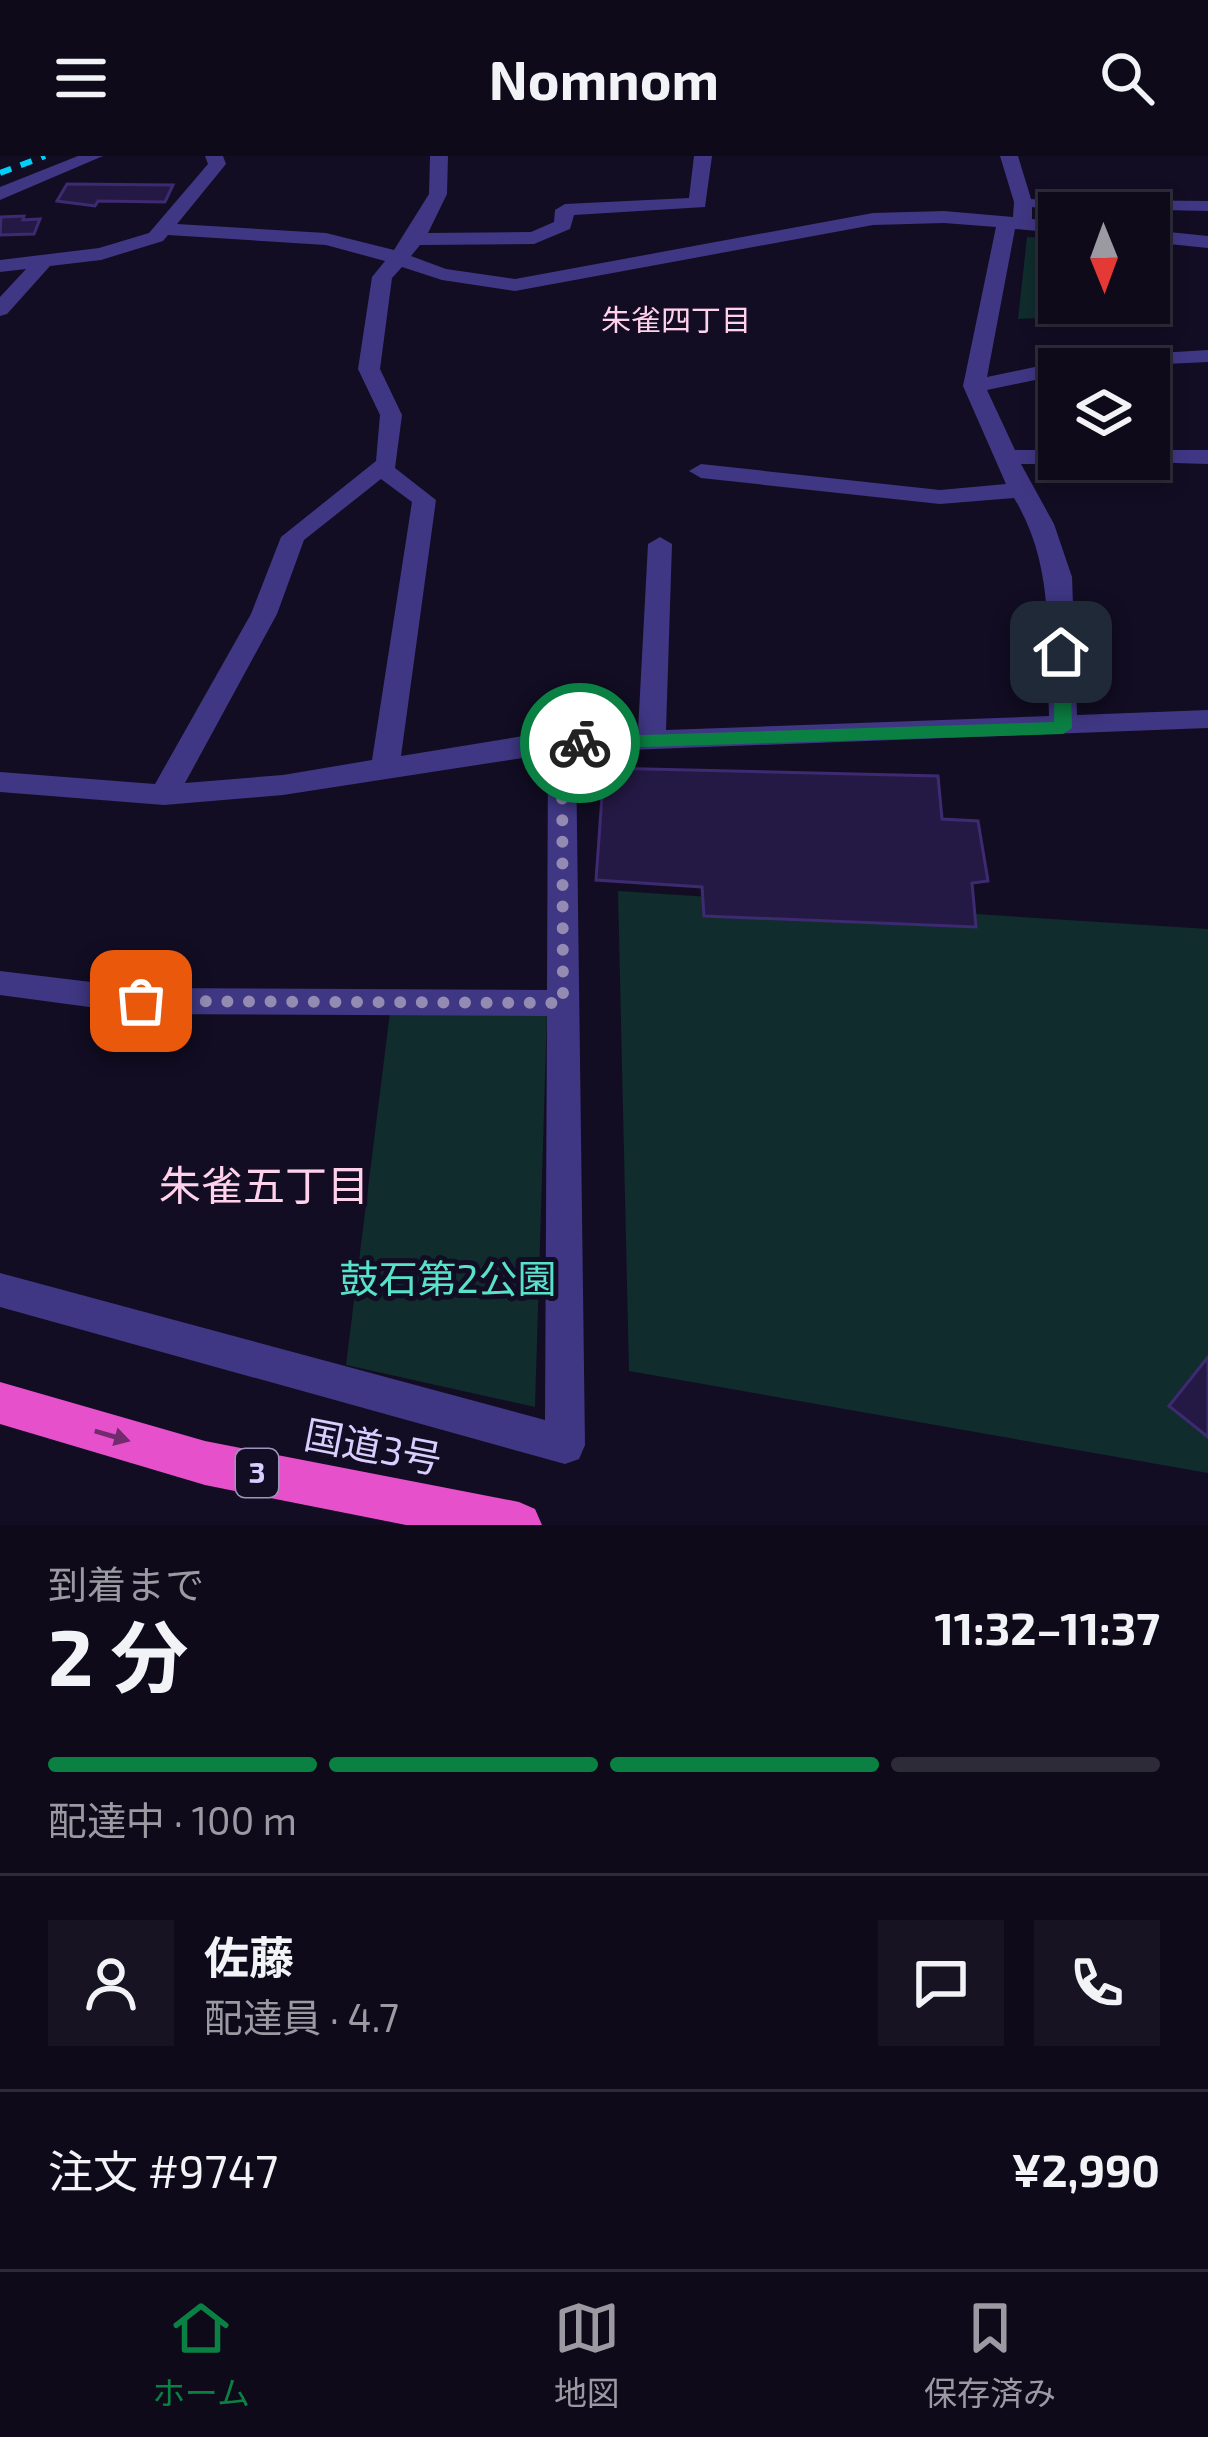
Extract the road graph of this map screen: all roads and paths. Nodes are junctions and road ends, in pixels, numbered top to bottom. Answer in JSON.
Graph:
{"nodes":[{"id":1,"x":94,"y":156,"type":"edge"},
{"id":2,"x":214,"y":156,"type":"edge"},
{"id":3,"x":440,"y":156,"type":"edge"},
{"id":4,"x":703,"y":156,"type":"edge"},
{"id":5,"x":1009,"y":156,"type":"edge"},
{"id":6,"x":0,"y":194,"type":"edge"},
{"id":7,"x":1208,"y":206,"type":"edge"},
{"id":8,"x":1017,"y":216,"type":"junction"},
{"id":9,"x":1038,"y":222,"type":"edge"},
{"id":10,"x":167,"y":229,"type":"junction"},
{"id":11,"x":1170,"y":238,"type":"edge"},
{"id":12,"x":1208,"y":242,"type":"edge"},
{"id":13,"x":407,"y":248,"type":"junction"},
{"id":14,"x":43,"y":262,"type":"junction"},
{"id":15,"x":0,"y":266,"type":"edge"},
{"id":16,"x":0,"y":310,"type":"edge"},
{"id":17,"x":1208,"y":356,"type":"edge"},
{"id":18,"x":974,"y":386,"type":"junction"},
{"id":19,"x":1006,"y":457,"type":"junction"},
{"id":20,"x":1038,"y":457,"type":"edge"},
{"id":21,"x":1170,"y":457,"type":"edge"},
{"id":22,"x":1208,"y":457,"type":"edge"},
{"id":23,"x":383,"y":470,"type":"junction"},
{"id":24,"x":701,"y":471,"type":"dead end"},
{"id":25,"x":1021,"y":490,"type":"junction"},
{"id":26,"x":660,"y":544,"type":"dead end"},
{"id":27,"x":1208,"y":718,"type":"edge"},
{"id":28,"x":1063,"y":728,"type":"junction"},
{"id":29,"x":652,"y":738,"type":"junction"},
{"id":30,"x":562,"y":745,"type":"junction"},
{"id":31,"x":385,"y":770,"type":"junction"},
{"id":32,"x":0,"y":782,"type":"edge"},
{"id":33,"x":164,"y":795,"type":"junction"},
{"id":34,"x":0,"y":983,"type":"edge"},
{"id":35,"x":563,"y":1003,"type":"junction"},
{"id":36,"x":0,"y":1290,"type":"edge"},
{"id":37,"x":0,"y":1403,"type":"edge"},
{"id":38,"x":519,"y":1525,"type":"edge"}],
"edges":[{"from":1,"to":6,"type":"street"},
{"from":2,"to":10,"type":"street"},
{"from":3,"to":13,"type":"street"},
{"from":4,"to":13,"type":"street"},
{"from":5,"to":8,"type":"street"},
{"from":7,"to":8,"type":"lane"},
{"from":8,"to":9,"type":"street"},
{"from":8,"to":13,"type":"street"},
{"from":8,"to":18,"type":"street"},
{"from":10,"to":13,"type":"street"},
{"from":10,"to":14,"type":"street"},
{"from":11,"to":12,"type":"street"},
{"from":13,"to":23,"type":"street"},
{"from":14,"to":15,"type":"street"},
{"from":14,"to":16,"type":"street"},
{"from":17,"to":18,"type":"street"},
{"from":18,"to":19,"type":"street"},
{"from":19,"to":20,"type":"street"},
{"from":19,"to":25,"type":"street"},
{"from":21,"to":22,"type":"street"},
{"from":23,"to":31,"type":"street"},
{"from":23,"to":33,"type":"street"},
{"from":24,"to":25,"type":"street"},
{"from":25,"to":28,"type":"street"},
{"from":26,"to":29,"type":"street"},
{"from":27,"to":28,"type":"street"},
{"from":28,"to":29,"type":"street"},
{"from":29,"to":30,"type":"street"},
{"from":30,"to":31,"type":"street"},
{"from":30,"to":35,"type":"street"},
{"from":31,"to":33,"type":"street"},
{"from":32,"to":33,"type":"street"},
{"from":34,"to":35,"type":"street"},
{"from":35,"to":36,"type":"street"},
{"from":37,"to":38,"type":"highway","name":"国道3号","number":"3","one_way":true}]}
